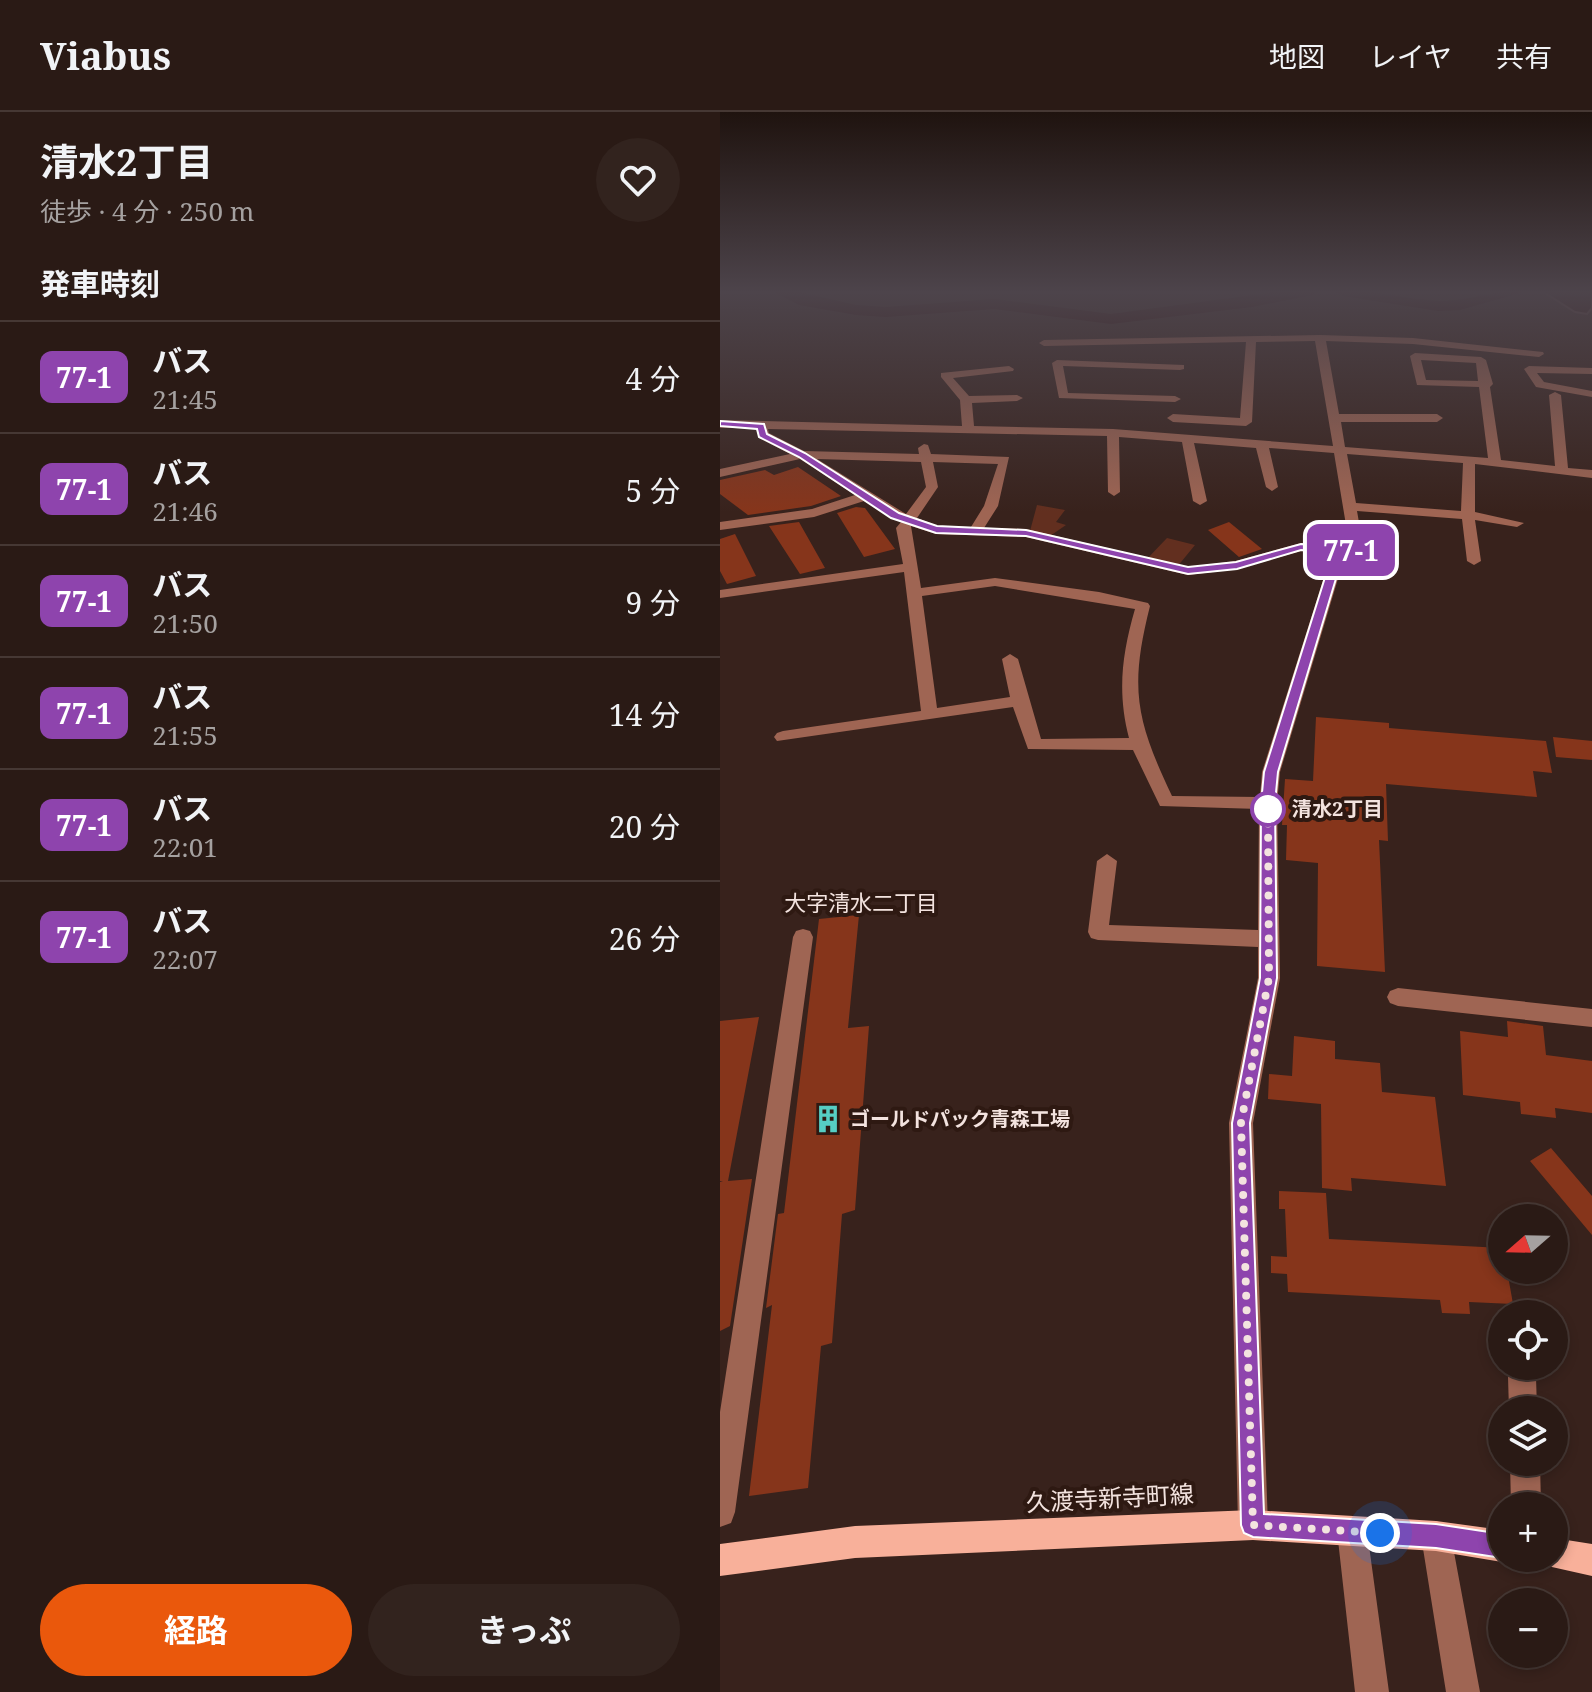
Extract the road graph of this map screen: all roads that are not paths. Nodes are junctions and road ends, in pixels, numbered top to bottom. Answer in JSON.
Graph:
{"nodes":[{"id":1,"x":1057,"y":365,"type":"edge"},
{"id":2,"x":1067,"y":365,"type":"edge"},
{"id":3,"x":1179,"y":365,"type":"edge"},
{"id":4,"x":1249,"y":365,"type":"edge"},
{"id":5,"x":1325,"y":365,"type":"edge"},
{"id":6,"x":1417,"y":365,"type":"edge"},
{"id":7,"x":1482,"y":365,"type":"edge"},
{"id":8,"x":1009,"y":369,"type":"dead end"},
{"id":9,"x":1592,"y":371,"type":"edge"},
{"id":10,"x":1177,"y":383,"type":"junction"},
{"id":11,"x":1487,"y":384,"type":"junction"},
{"id":12,"x":1592,"y":394,"type":"edge"},
{"id":13,"x":1555,"y":395,"type":"dead end"},
{"id":14,"x":1017,"y":398,"type":"dead end"},
{"id":15,"x":966,"y":400,"type":"junction"},
{"id":16,"x":1173,"y":418,"type":"junction"},
{"id":17,"x":1336,"y":418,"type":"junction"},
{"id":18,"x":1437,"y":418,"type":"dead end"},
{"id":19,"x":720,"y":424,"type":"edge"},
{"id":20,"x":761,"y":426,"type":"junction"},
{"id":21,"x":919,"y":427,"type":"junction"},
{"id":22,"x":968,"y":428,"type":"junction"},
{"id":23,"x":1113,"y":433,"type":"junction"},
{"id":24,"x":1170,"y":437,"type":"junction"},
{"id":25,"x":1187,"y":438,"type":"junction"},
{"id":26,"x":1261,"y":442,"type":"junction"},
{"id":27,"x":1341,"y":449,"type":"junction"},
{"id":28,"x":802,"y":455,"type":"junction"},
{"id":29,"x":926,"y":457,"type":"junction"},
{"id":30,"x":1469,"y":460,"type":"junction"},
{"id":31,"x":1495,"y":462,"type":"junction"},
{"id":32,"x":1562,"y":469,"type":"junction"},
{"id":33,"x":720,"y":473,"type":"edge"},
{"id":34,"x":1592,"y":474,"type":"edge"},
{"id":35,"x":1272,"y":487,"type":"dead end"},
{"id":36,"x":1114,"y":492,"type":"dead end"},
{"id":37,"x":866,"y":496,"type":"junction"},
{"id":38,"x":1200,"y":501,"type":"dead end"},
{"id":39,"x":1349,"y":506,"type":"junction"},
{"id":40,"x":1468,"y":515,"type":"junction"},
{"id":41,"x":909,"y":522,"type":"junction"},
{"id":42,"x":1517,"y":523,"type":"dead end"},
{"id":43,"x":720,"y":526,"type":"edge"},
{"id":44,"x":974,"y":533,"type":"junction"},
{"id":45,"x":1353,"y":550,"type":"junction"},
{"id":46,"x":1474,"y":561,"type":"dead end"},
{"id":47,"x":911,"y":567,"type":"junction"},
{"id":48,"x":914,"y":593,"type":"junction"},
{"id":49,"x":720,"y":594,"type":"edge"},
{"id":50,"x":1010,"y":659,"type":"dead end"},
{"id":51,"x":1019,"y":701,"type":"junction"},
{"id":52,"x":930,"y":715,"type":"junction"},
{"id":53,"x":783,"y":737,"type":"dead end"},
{"id":54,"x":1139,"y":744,"type":"junction"},
{"id":55,"x":1268,"y":803,"type":"junction"},
{"id":56,"x":1107,"y":861,"type":"dead end"},
{"id":57,"x":803,"y":937,"type":"dead end"},
{"id":58,"x":1271,"y":939,"type":"junction"},
{"id":59,"x":1398,"y":997,"type":"dead end"},
{"id":60,"x":1592,"y":1018,"type":"edge"},
{"id":61,"x":720,"y":1512,"type":"edge"},
{"id":62,"x":1253,"y":1525,"type":"junction"},
{"id":63,"x":1352,"y":1531,"type":"junction"},
{"id":64,"x":1436,"y":1536,"type":"junction"},
{"id":65,"x":1488,"y":1544,"type":"edge"},
{"id":66,"x":1568,"y":1556,"type":"edge"},
{"id":67,"x":720,"y":1560,"type":"edge"},
{"id":68,"x":1592,"y":1560,"type":"edge"},
{"id":69,"x":1372,"y":1692,"type":"edge"},
{"id":70,"x":1463,"y":1692,"type":"edge"}],
"edges":[{"from":1,"to":10,"type":"street"},
{"from":2,"to":10,"type":"street"},
{"from":3,"to":10,"type":"street"},
{"from":4,"to":16,"type":"street"},
{"from":5,"to":17,"type":"street"},
{"from":6,"to":11,"type":"street"},
{"from":7,"to":11,"type":"street"},
{"from":8,"to":15,"type":"street"},
{"from":9,"to":12,"type":"street"},
{"from":10,"to":16,"type":"street"},
{"from":11,"to":31,"type":"street"},
{"from":13,"to":32,"type":"street"},
{"from":14,"to":15,"type":"street"},
{"from":15,"to":22,"type":"street"},
{"from":16,"to":24,"type":"street"},
{"from":17,"to":18,"type":"street"},
{"from":17,"to":27,"type":"street"},
{"from":19,"to":20,"type":"street"},
{"from":20,"to":21,"type":"street"},
{"from":20,"to":28,"type":"street"},
{"from":21,"to":22,"type":"street"},
{"from":21,"to":29,"type":"street"},
{"from":22,"to":23,"type":"street"},
{"from":23,"to":24,"type":"street"},
{"from":23,"to":36,"type":"street"},
{"from":24,"to":25,"type":"street"},
{"from":25,"to":26,"type":"street"},
{"from":25,"to":38,"type":"street"},
{"from":26,"to":27,"type":"street"},
{"from":26,"to":35,"type":"street"},
{"from":27,"to":30,"type":"street"},
{"from":27,"to":39,"type":"street"},
{"from":28,"to":29,"type":"street"},
{"from":28,"to":33,"type":"street"},
{"from":28,"to":37,"type":"street"},
{"from":29,"to":41,"type":"street"},
{"from":29,"to":44,"type":"street"},
{"from":30,"to":31,"type":"street"},
{"from":30,"to":40,"type":"street"},
{"from":31,"to":32,"type":"street"},
{"from":32,"to":34,"type":"street"},
{"from":37,"to":41,"type":"street"},
{"from":37,"to":43,"type":"street"},
{"from":39,"to":40,"type":"street"},
{"from":39,"to":45,"type":"street"},
{"from":40,"to":42,"type":"street"},
{"from":40,"to":46,"type":"street"},
{"from":41,"to":44,"type":"street"},
{"from":41,"to":47,"type":"street"},
{"from":44,"to":45,"type":"street"},
{"from":45,"to":55,"type":"street"},
{"from":47,"to":48,"type":"street"},
{"from":47,"to":49,"type":"street"},
{"from":48,"to":52,"type":"street"},
{"from":48,"to":54,"type":"street"},
{"from":50,"to":51,"type":"street"},
{"from":51,"to":52,"type":"street"},
{"from":51,"to":54,"type":"street"},
{"from":52,"to":53,"type":"street"},
{"from":54,"to":55,"type":"street"},
{"from":55,"to":58,"type":"street"},
{"from":56,"to":58,"type":"street"},
{"from":57,"to":61,"type":"street"},
{"from":58,"to":62,"type":"street"},
{"from":59,"to":60,"type":"street"},
{"from":62,"to":63,"type":"main road","name":"久渡寺新寺町線"},
{"from":62,"to":67,"type":"main road","name":"久渡寺新寺町線"},
{"from":63,"to":64,"type":"main road","name":"久渡寺新寺町線"},
{"from":63,"to":69,"type":"street"},
{"from":64,"to":65,"type":"main road","name":"久渡寺新寺町線"},
{"from":64,"to":70,"type":"street"},
{"from":66,"to":68,"type":"main road"}]}
